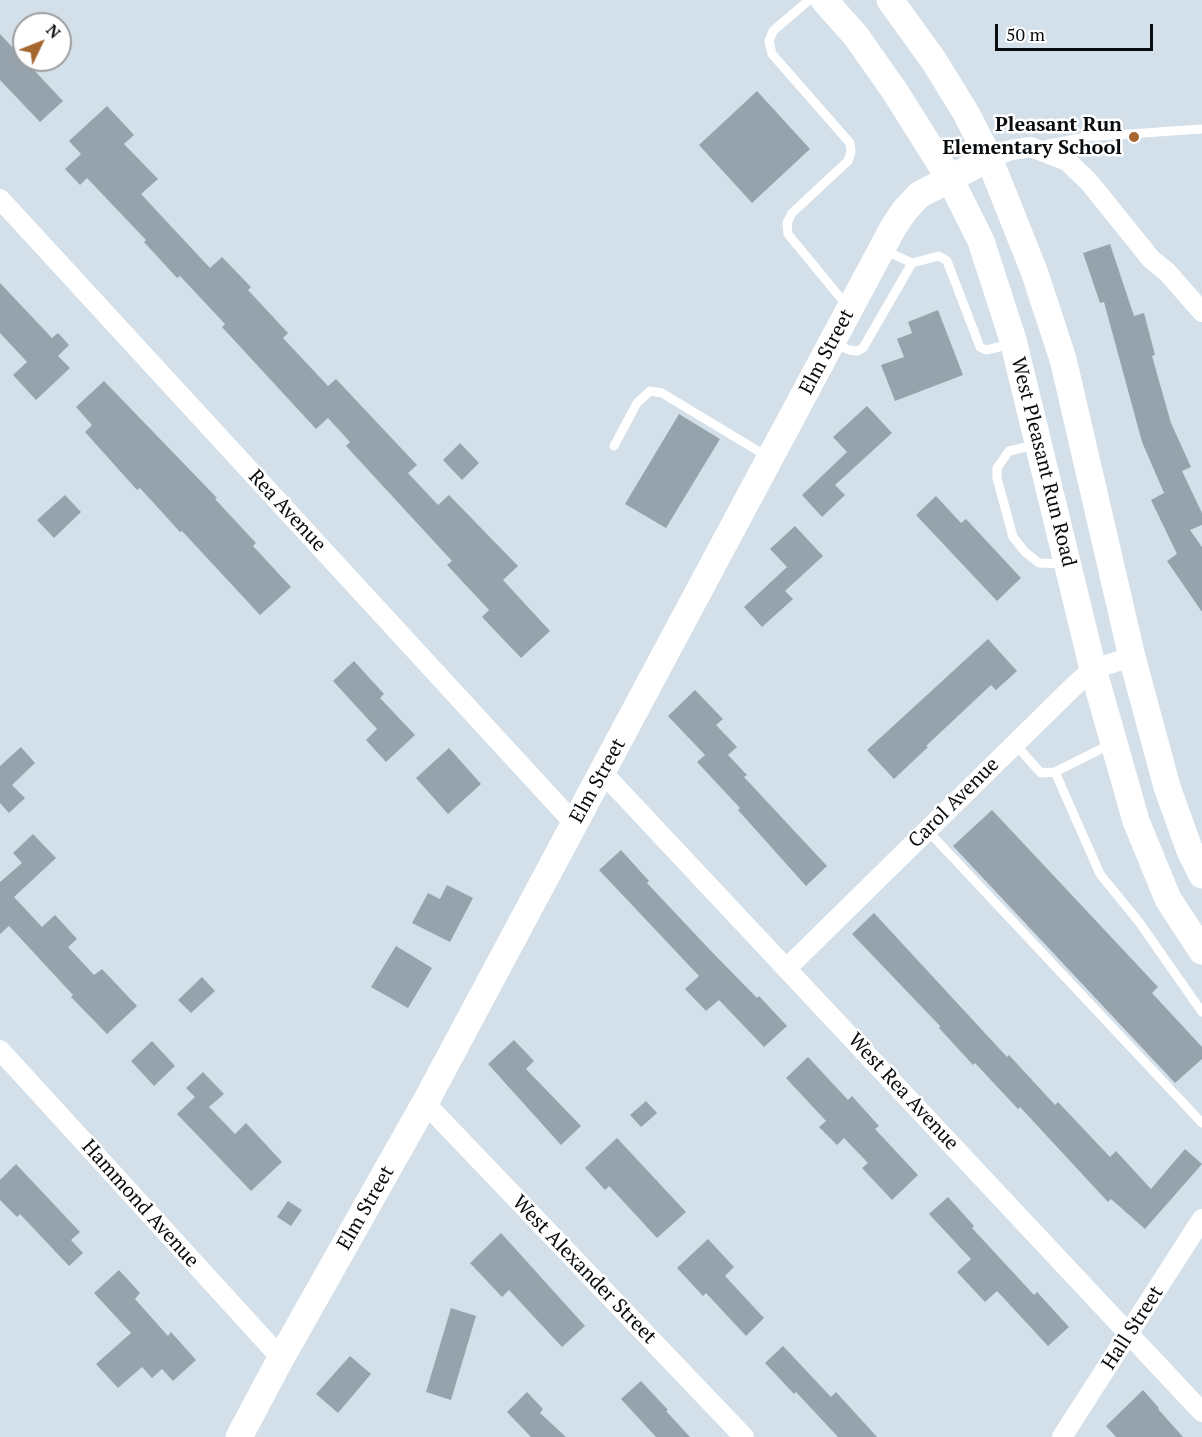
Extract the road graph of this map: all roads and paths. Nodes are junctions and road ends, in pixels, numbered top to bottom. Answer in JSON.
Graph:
{"nodes":[{"id":1,"x":809,"y":0,"type":"edge"},
{"id":2,"x":824,"y":0,"type":"edge"},
{"id":3,"x":890,"y":0,"type":"edge"},
{"id":4,"x":1202,"y":129,"type":"edge"},
{"id":5,"x":1031,"y":147,"type":"junction"},
{"id":6,"x":989,"y":158,"type":"junction"},
{"id":7,"x":950,"y":178,"type":"junction"},
{"id":8,"x":0,"y":199,"type":"edge"},
{"id":9,"x":882,"y":248,"type":"junction"},
{"id":10,"x":912,"y":263,"type":"junction"},
{"id":11,"x":1200,"y":305,"type":"edge"},
{"id":12,"x":850,"y":308,"type":"junction"},
{"id":13,"x":832,"y":342,"type":"junction"},
{"id":14,"x":1014,"y":344,"type":"junction"},
{"id":15,"x":1038,"y":444,"type":"junction"},
{"id":16,"x":614,"y":446,"type":"dead end"},
{"id":17,"x":770,"y":458,"type":"junction"},
{"id":18,"x":1067,"y":564,"type":"junction"},
{"id":19,"x":1132,"y":657,"type":"junction"},
{"id":20,"x":1093,"y":669,"type":"junction"},
{"id":21,"x":1014,"y":743,"type":"junction"},
{"id":22,"x":1114,"y":743,"type":"junction"},
{"id":23,"x":1054,"y":772,"type":"junction"},
{"id":24,"x":603,"y":773,"type":"junction"},
{"id":25,"x":574,"y":823,"type":"junction"},
{"id":26,"x":927,"y":830,"type":"junction"},
{"id":27,"x":1202,"y":875,"type":"edge"},
{"id":28,"x":1202,"y":951,"type":"edge"},
{"id":29,"x":787,"y":968,"type":"junction"},
{"id":30,"x":1202,"y":1012,"type":"edge"},
{"id":31,"x":0,"y":1050,"type":"edge"},
{"id":32,"x":425,"y":1103,"type":"junction"},
{"id":33,"x":1202,"y":1123,"type":"edge"},
{"id":34,"x":1202,"y":1219,"type":"edge"},
{"id":35,"x":1129,"y":1334,"type":"junction"},
{"id":36,"x":280,"y":1358,"type":"junction"},
{"id":37,"x":1202,"y":1412,"type":"edge"},
{"id":38,"x":239,"y":1437,"type":"edge"},
{"id":39,"x":744,"y":1437,"type":"edge"},
{"id":40,"x":1062,"y":1437,"type":"edge"}],
"edges":[{"from":1,"to":12,"type":"lane"},
{"from":2,"to":7,"type":"main road","name":"West Pleasant Run Road"},
{"from":3,"to":6,"type":"main road","name":"West Pleasant Run Road"},
{"from":4,"to":5,"type":"lane"},
{"from":5,"to":6,"type":"street"},
{"from":5,"to":11,"type":"street"},
{"from":6,"to":7,"type":"main road","name":"Elm Street"},
{"from":6,"to":19,"type":"main road","name":"West Pleasant Run Road"},
{"from":7,"to":9,"type":"main road","name":"Elm Street"},
{"from":7,"to":14,"type":"main road","name":"West Pleasant Run Road"},
{"from":8,"to":25,"type":"street","name":"Rea Avenue"},
{"from":9,"to":10,"type":"lane"},
{"from":9,"to":12,"type":"main road","name":"Elm Street"},
{"from":10,"to":13,"type":"lane"},
{"from":10,"to":14,"type":"lane"},
{"from":12,"to":13,"type":"main road","name":"Elm Street"},
{"from":13,"to":17,"type":"main road","name":"Elm Street"},
{"from":14,"to":15,"type":"main road","name":"West Pleasant Run Road"},
{"from":15,"to":18,"type":"main road","name":"West Pleasant Run Road"},
{"from":15,"to":18,"type":"lane"},
{"from":16,"to":17,"type":"lane"},
{"from":17,"to":24,"type":"main road","name":"Elm Street"},
{"from":18,"to":20,"type":"main road","name":"West Pleasant Run Road"},
{"from":19,"to":20,"type":"street","name":"Carol Avenue"},
{"from":19,"to":27,"type":"main road","name":"West Pleasant Run Road"},
{"from":20,"to":21,"type":"street","name":"Carol Avenue"},
{"from":20,"to":22,"type":"main road","name":"West Pleasant Run Road"},
{"from":21,"to":23,"type":"lane"},
{"from":21,"to":26,"type":"street","name":"Carol Avenue"},
{"from":22,"to":23,"type":"lane"},
{"from":22,"to":28,"type":"main road","name":"West Pleasant Run Road"},
{"from":23,"to":30,"type":"lane"},
{"from":24,"to":25,"type":"main road","name":"Elm Street"},
{"from":24,"to":29,"type":"street","name":"West Rea Avenue"},
{"from":25,"to":32,"type":"main road","name":"Elm Street"},
{"from":26,"to":29,"type":"street","name":"Carol Avenue"},
{"from":26,"to":33,"type":"lane"},
{"from":29,"to":35,"type":"street","name":"West Rea Avenue"},
{"from":31,"to":36,"type":"street","name":"Hammond Avenue"},
{"from":32,"to":36,"type":"main road","name":"Elm Street"},
{"from":32,"to":39,"type":"street","name":"West Alexander Street"},
{"from":34,"to":35,"type":"street","name":"Hall Street"},
{"from":35,"to":37,"type":"street","name":"West Rea Avenue"},
{"from":35,"to":40,"type":"street","name":"Hall Street"},
{"from":36,"to":38,"type":"main road","name":"Elm Street"}]}
